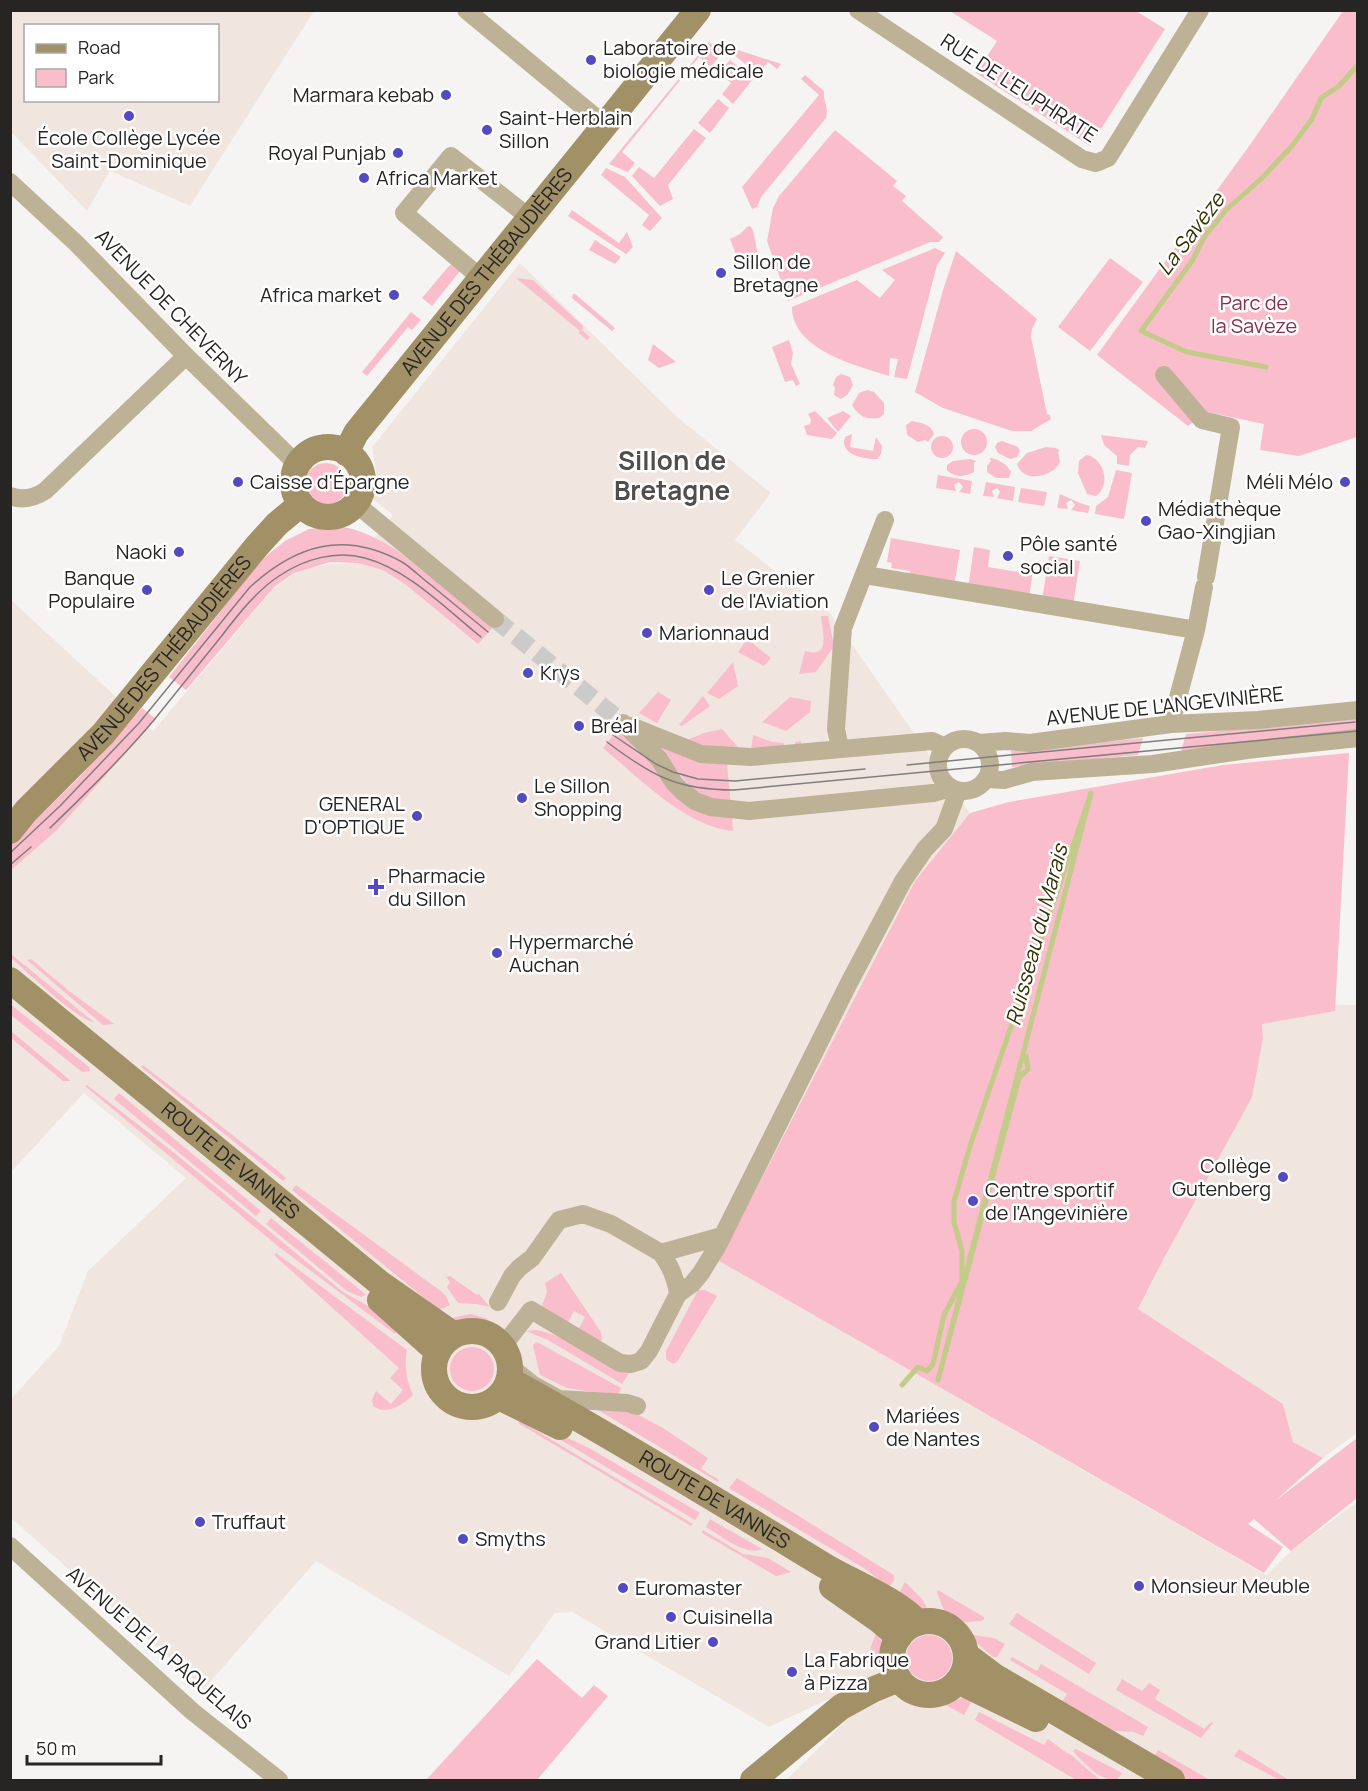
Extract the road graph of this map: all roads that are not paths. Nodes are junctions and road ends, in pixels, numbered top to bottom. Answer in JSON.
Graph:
{"nodes":[{"id":1,"x":698,"y":10,"type":"edge"},
{"id":2,"x":858,"y":10,"type":"edge"},
{"id":3,"x":1200,"y":10,"type":"edge"},
{"id":4,"x":477,"y":14,"type":"edge"},
{"id":5,"x":605,"y":125,"type":"junction"},
{"id":6,"x":10,"y":182,"type":"edge"},
{"id":7,"x":530,"y":218,"type":"junction"},
{"id":8,"x":481,"y":278,"type":"junction"},
{"id":9,"x":186,"y":356,"type":"junction"},
{"id":10,"x":1164,"y":375,"type":"dead end"},
{"id":11,"x":346,"y":453,"type":"junction"},
{"id":12,"x":298,"y":465,"type":"junction"},
{"id":13,"x":10,"y":496,"type":"edge"},
{"id":14,"x":301,"y":504,"type":"junction"},
{"id":15,"x":355,"y":504,"type":"junction"},
{"id":16,"x":885,"y":520,"type":"dead end"},
{"id":17,"x":865,"y":575,"type":"junction"},
{"id":18,"x":495,"y":619,"type":"tunnel mouth"},
{"id":19,"x":1196,"y":630,"type":"junction"},
{"id":20,"x":1358,"y":710,"type":"edge"},
{"id":21,"x":1171,"y":724,"type":"junction"},
{"id":22,"x":1358,"y":738,"type":"edge"},
{"id":23,"x":978,"y":743,"type":"junction"},
{"id":24,"x":945,"y":747,"type":"junction"},
{"id":25,"x":840,"y":748,"type":"junction"},
{"id":26,"x":987,"y":779,"type":"junction"},
{"id":27,"x":954,"y":790,"type":"junction"},
{"id":28,"x":16,"y":820,"type":"edge"},
{"id":29,"x":10,"y":980,"type":"edge"},
{"id":30,"x":10,"y":998,"type":"edge"},
{"id":31,"x":722,"y":1236,"type":"junction"},
{"id":32,"x":661,"y":1253,"type":"junction"},
{"id":33,"x":678,"y":1294,"type":"junction"},
{"id":34,"x":498,"y":1302,"type":"dead end"},
{"id":35,"x":446,"y":1343,"type":"junction"},
{"id":36,"x":506,"y":1373,"type":"junction"},
{"id":37,"x":637,"y":1406,"type":"dead end"},
{"id":38,"x":10,"y":1546,"type":"edge"},
{"id":39,"x":908,"y":1630,"type":"junction"},
{"id":40,"x":966,"y":1655,"type":"junction"},
{"id":41,"x":899,"y":1679,"type":"junction"},
{"id":42,"x":958,"y":1681,"type":"junction"},
{"id":43,"x":279,"y":1780,"type":"edge"},
{"id":44,"x":753,"y":1780,"type":"edge"},
{"id":45,"x":1143,"y":1780,"type":"edge"},
{"id":46,"x":1172,"y":1780,"type":"edge"}],
"edges":[{"from":1,"to":5,"type":"main road","name":"AVENUE DES THÉBAUDIÈRES"},
{"from":2,"to":3,"type":"street","name":"RUE DE L'EUPHRATE"},
{"from":4,"to":5,"type":"street"},
{"from":5,"to":7,"type":"main road","name":"AVENUE DES THÉBAUDIÈRES"},
{"from":6,"to":9,"type":"street","name":"AVENUE DE CHEVERNY"},
{"from":7,"to":8,"type":"main road","name":"AVENUE DES THÉBAUDIÈRES"},
{"from":7,"to":8,"type":"street"},
{"from":8,"to":11,"type":"main road","name":"AVENUE DES THÉBAUDIÈRES"},
{"from":9,"to":12,"type":"street","name":"AVENUE DE CHEVERNY"},
{"from":9,"to":13,"type":"street"},
{"from":10,"to":19,"type":"street"},
{"from":11,"to":12,"type":"main road"},
{"from":11,"to":15,"type":"main road"},
{"from":12,"to":14,"type":"main road"},
{"from":14,"to":15,"type":"main road"},
{"from":14,"to":28,"type":"main road","name":"AVENUE DES THÉBAUDIÈRES"},
{"from":15,"to":18,"type":"street"},
{"from":16,"to":17,"type":"street"},
{"from":17,"to":19,"type":"street"},
{"from":17,"to":25,"type":"street"},
{"from":19,"to":21,"type":"street"},
{"from":20,"to":21,"type":"street","name":"AVENUE DE L'ANGEVINIÈRE"},
{"from":21,"to":23,"type":"street","name":"AVENUE DE L'ANGEVINIÈRE"},
{"from":22,"to":26,"type":"street"},
{"from":23,"to":24,"type":"street"},
{"from":23,"to":26,"type":"street"},
{"from":24,"to":25,"type":"street"},
{"from":24,"to":27,"type":"street"},
{"from":25,"to":27,"type":"street"},
{"from":26,"to":27,"type":"street"},
{"from":27,"to":31,"type":"street"},
{"from":29,"to":35,"type":"main road","name":"ROUTE DE VANNES"},
{"from":30,"to":35,"type":"main road","name":"ROUTE DE VANNES"},
{"from":31,"to":32,"type":"street"},
{"from":31,"to":33,"type":"street"},
{"from":32,"to":33,"type":"street"},
{"from":32,"to":34,"type":"street"},
{"from":33,"to":36,"type":"street"},
{"from":35,"to":36,"type":"main road"},
{"from":35,"to":36,"type":"main road"},
{"from":36,"to":37,"type":"street"},
{"from":36,"to":39,"type":"main road","name":"ROUTE DE VANNES"},
{"from":38,"to":43,"type":"street","name":"AVENUE DE LA PAQUELAIS"},
{"from":39,"to":40,"type":"main road"},
{"from":39,"to":41,"type":"main road"},
{"from":40,"to":42,"type":"main road"},
{"from":40,"to":46,"type":"main road"},
{"from":41,"to":42,"type":"main road"},
{"from":41,"to":44,"type":"main road"},
{"from":42,"to":45,"type":"main road"}]}
